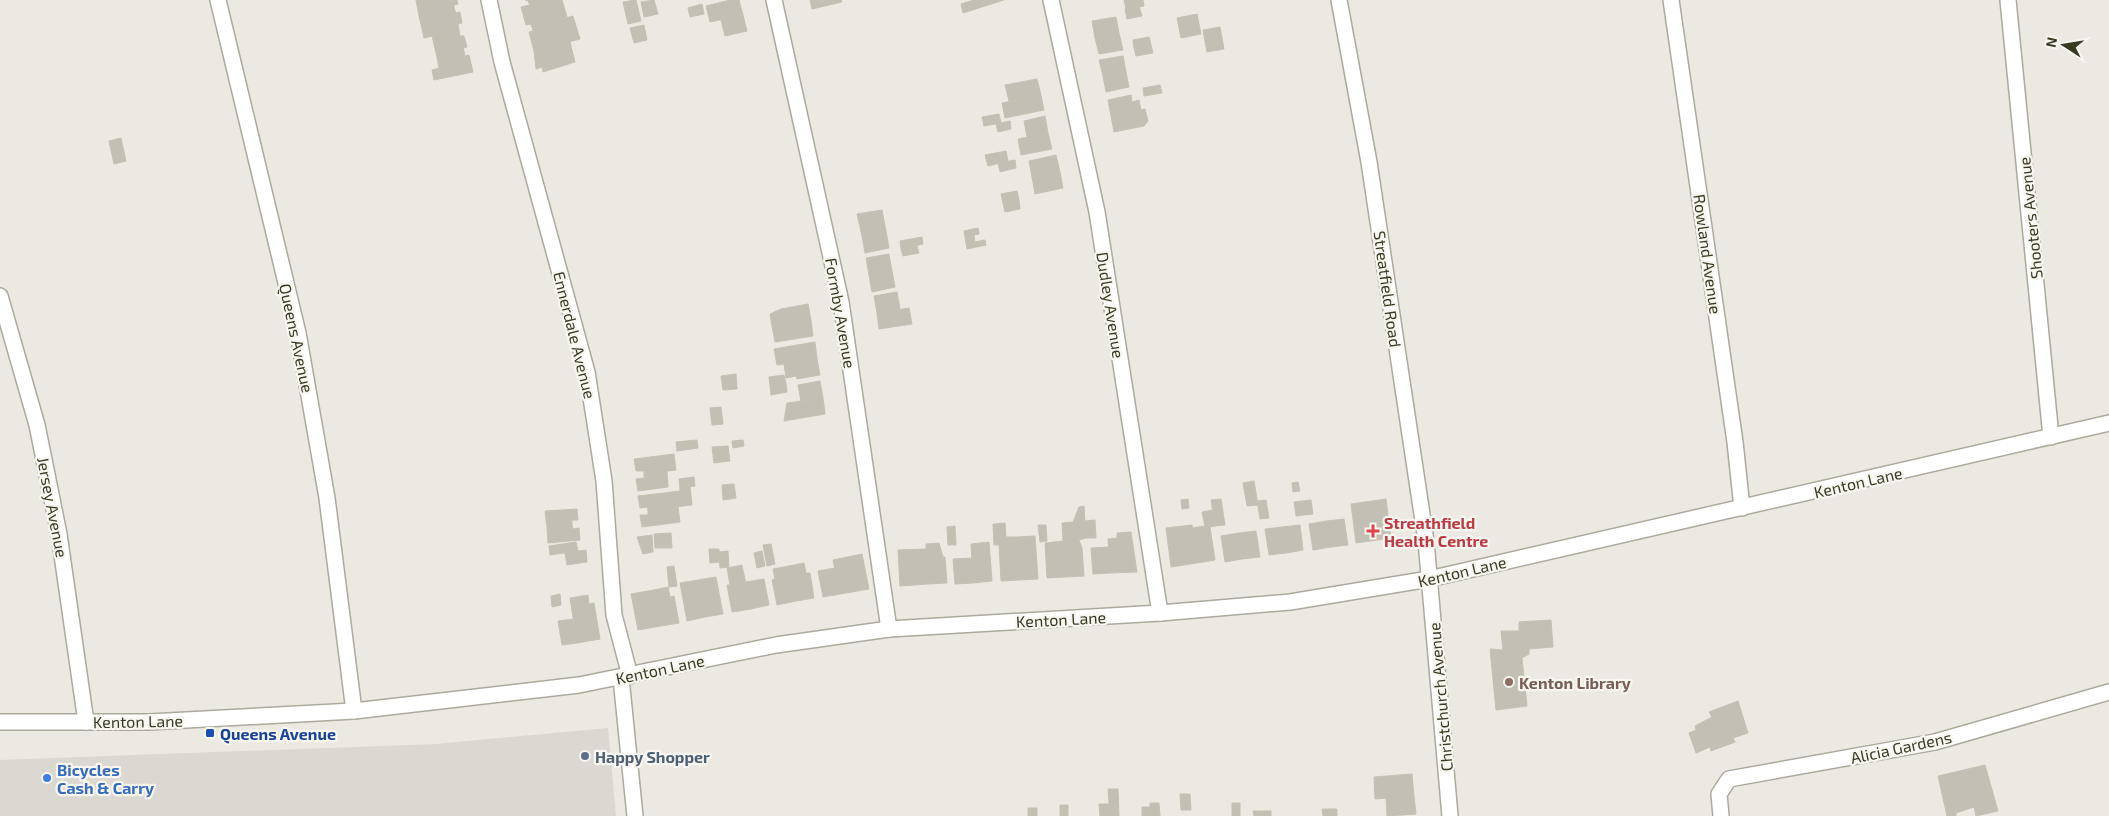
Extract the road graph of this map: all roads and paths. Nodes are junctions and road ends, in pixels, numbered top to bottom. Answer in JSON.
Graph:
{"nodes":[{"id":1,"x":218,"y":0,"type":"edge"},
{"id":2,"x":489,"y":0,"type":"edge"},
{"id":3,"x":774,"y":0,"type":"edge"},
{"id":4,"x":1051,"y":0,"type":"edge"},
{"id":5,"x":1339,"y":0,"type":"edge"},
{"id":6,"x":1671,"y":0,"type":"edge"},
{"id":7,"x":2008,"y":0,"type":"edge"},
{"id":8,"x":0,"y":296,"type":"edge"},
{"id":9,"x":2109,"y":423,"type":"edge"},
{"id":10,"x":2051,"y":437,"type":"junction"},
{"id":11,"x":1742,"y":508,"type":"junction"},
{"id":12,"x":1430,"y":579,"type":"junction"},
{"id":13,"x":1160,"y":613,"type":"junction"},
{"id":14,"x":889,"y":629,"type":"junction"},
{"id":15,"x":626,"y":677,"type":"junction"},
{"id":16,"x":2109,"y":692,"type":"edge"},
{"id":17,"x":354,"y":711,"type":"junction"},
{"id":18,"x":0,"y":722,"type":"edge"},
{"id":19,"x":86,"y":722,"type":"junction"},
{"id":20,"x":635,"y":816,"type":"edge"},
{"id":21,"x":1450,"y":816,"type":"edge"},
{"id":22,"x":1721,"y":816,"type":"edge"}],
"edges":[{"from":1,"to":17,"type":"street","name":"Queens Avenue"},
{"from":2,"to":15,"type":"street","name":"Ennerdale Avenue"},
{"from":3,"to":14,"type":"street","name":"Formby Avenue"},
{"from":4,"to":13,"type":"street","name":"Dudley Avenue"},
{"from":5,"to":12,"type":"street","name":"Streatfield Road"},
{"from":6,"to":11,"type":"street","name":"Rowland Avenue"},
{"from":7,"to":10,"type":"street","name":"Shooters Avenue"},
{"from":8,"to":19,"type":"street","name":"Jersey Avenue"},
{"from":9,"to":10,"type":"street","name":"Kenton Lane"},
{"from":10,"to":11,"type":"street","name":"Kenton Lane"},
{"from":11,"to":12,"type":"street","name":"Kenton Lane"},
{"from":12,"to":13,"type":"street","name":"Kenton Lane"},
{"from":12,"to":21,"type":"street","name":"Christchurch Avenue"},
{"from":13,"to":14,"type":"street","name":"Kenton Lane"},
{"from":14,"to":15,"type":"street","name":"Kenton Lane"},
{"from":15,"to":17,"type":"street","name":"Kenton Lane"},
{"from":15,"to":20,"type":"street","name":"Ennerdale Avenue"},
{"from":16,"to":22,"type":"street","name":"Alicia Gardens"},
{"from":17,"to":19,"type":"street","name":"Kenton Lane"},
{"from":18,"to":19,"type":"street","name":"Kenton Lane"}]}
